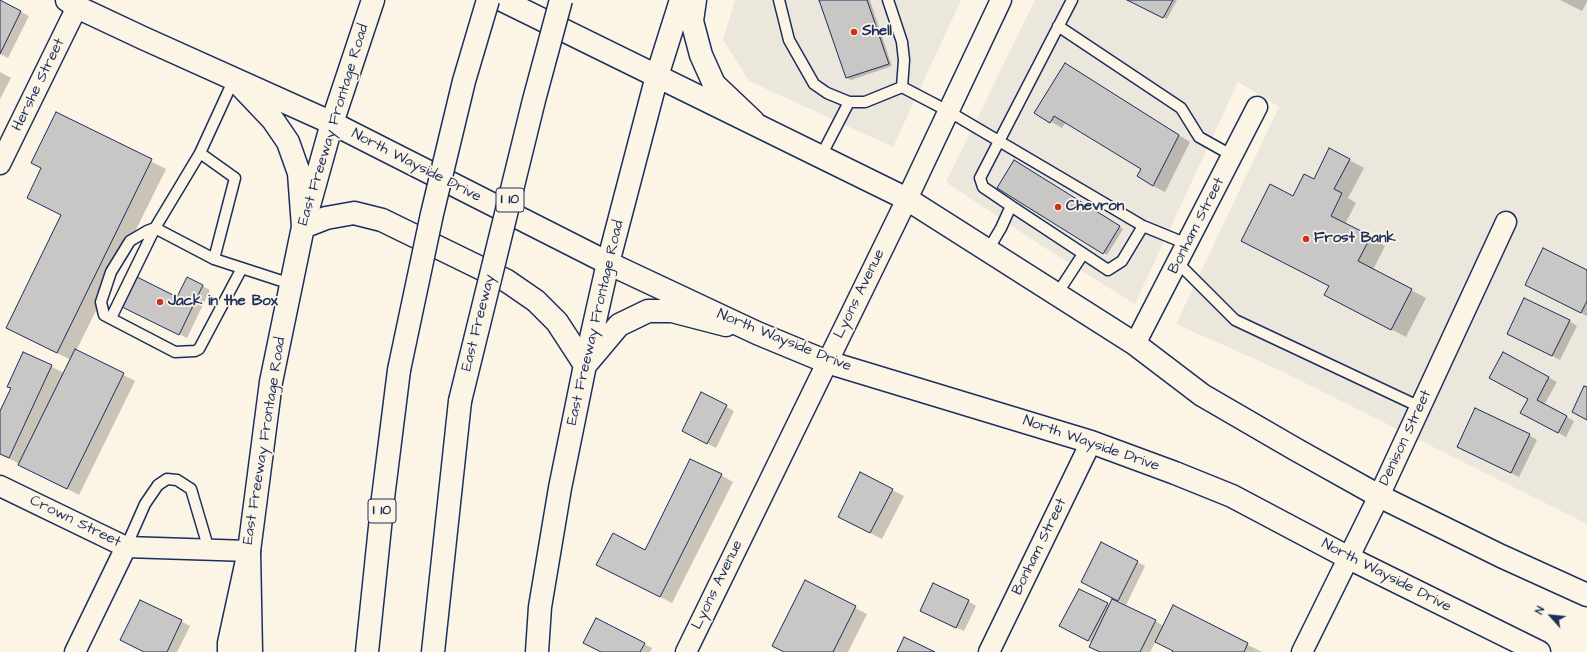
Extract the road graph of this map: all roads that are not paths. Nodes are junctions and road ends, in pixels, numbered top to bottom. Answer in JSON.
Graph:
{"nodes":[{"id":1,"x":373,"y":0,"type":"edge"},
{"id":2,"x":488,"y":0,"type":"edge"},
{"id":3,"x":502,"y":0,"type":"edge"},
{"id":4,"x":561,"y":0,"type":"edge"},
{"id":5,"x":681,"y":0,"type":"edge"},
{"id":6,"x":695,"y":0,"type":"edge"},
{"id":7,"x":779,"y":0,"type":"edge"},
{"id":8,"x":888,"y":0,"type":"edge"},
{"id":9,"x":1001,"y":0,"type":"edge"},
{"id":10,"x":1072,"y":0,"type":"edge"},
{"id":11,"x":72,"y":4,"type":"edge"},
{"id":12,"x":1058,"y":26,"type":"junction"},
{"id":13,"x":657,"y":76,"type":"junction"},
{"id":14,"x":234,"y":79,"type":"junction"},
{"id":15,"x":902,"y":87,"type":"junction"},
{"id":16,"x":849,"y":102,"type":"junction"},
{"id":17,"x":1257,"y":107,"type":"dead end"},
{"id":18,"x":948,"y":112,"type":"junction"},
{"id":19,"x":332,"y":123,"type":"junction"},
{"id":20,"x":755,"y":124,"type":"junction"},
{"id":21,"x":999,"y":142,"type":"junction"},
{"id":22,"x":200,"y":152,"type":"junction"},
{"id":23,"x":821,"y":156,"type":"junction"},
{"id":24,"x":1233,"y":156,"type":"junction"},
{"id":25,"x":0,"y":164,"type":"edge"},
{"id":26,"x":907,"y":199,"type":"junction"},
{"id":27,"x":1011,"y":206,"type":"junction"},
{"id":28,"x":1506,"y":222,"type":"dead end"},
{"id":29,"x":1144,"y":226,"type":"junction"},
{"id":30,"x":303,"y":227,"type":"junction"},
{"id":31,"x":155,"y":228,"type":"junction"},
{"id":32,"x":1187,"y":244,"type":"junction"},
{"id":33,"x":988,"y":250,"type":"junction"},
{"id":34,"x":1083,"y":254,"type":"junction"},
{"id":35,"x":214,"y":259,"type":"junction"},
{"id":36,"x":608,"y":263,"type":"junction"},
{"id":37,"x":1178,"y":263,"type":"junction"},
{"id":38,"x":242,"y":268,"type":"junction"},
{"id":39,"x":291,"y":284,"type":"junction"},
{"id":40,"x":1057,"y":294,"type":"junction"},
{"id":41,"x":111,"y":318,"type":"junction"},
{"id":42,"x":757,"y":333,"type":"junction"},
{"id":43,"x":1135,"y":344,"type":"junction"},
{"id":44,"x":827,"y":362,"type":"junction"},
{"id":45,"x":585,"y":365,"type":"junction"},
{"id":46,"x":1420,"y":407,"type":"junction"},
{"id":47,"x":1091,"y":442,"type":"junction"},
{"id":48,"x":0,"y":486,"type":"edge"},
{"id":49,"x":1379,"y":496,"type":"junction"},
{"id":50,"x":126,"y":547,"type":"junction"},
{"id":51,"x":209,"y":550,"type":"junction"},
{"id":52,"x":249,"y":551,"type":"junction"},
{"id":53,"x":1349,"y":558,"type":"junction"},
{"id":54,"x":1587,"y":595,"type":"edge"},
{"id":55,"x":75,"y":652,"type":"edge"},
{"id":56,"x":229,"y":652,"type":"edge"},
{"id":57,"x":252,"y":652,"type":"edge"},
{"id":58,"x":367,"y":652,"type":"edge"},
{"id":59,"x":434,"y":652,"type":"edge"},
{"id":60,"x":537,"y":652,"type":"edge"},
{"id":61,"x":686,"y":652,"type":"edge"},
{"id":62,"x":988,"y":652,"type":"edge"},
{"id":63,"x":1302,"y":652,"type":"edge"},
{"id":64,"x":1539,"y":652,"type":"edge"}],
"edges":[{"from":1,"to":19,"type":"main road","name":"East Freeway Frontage Road"},
{"from":2,"to":58,"type":"main road","number":"I 10","bridge":true},
{"from":3,"to":13,"type":"main road"},
{"from":4,"to":59,"type":"main road","name":"East Freeway","number":"I 10","bridge":true},
{"from":5,"to":13,"type":"main road","name":"East Freeway Frontage Road"},
{"from":6,"to":20,"type":"main road"},
{"from":7,"to":16,"type":"lane"},
{"from":8,"to":15,"type":"lane"},
{"from":9,"to":18,"type":"street","name":"Lyons Avenue"},
{"from":10,"to":12,"type":"lane"},
{"from":11,"to":14,"type":"main road","name":"North Wayside Drive"},
{"from":11,"to":25,"type":"street","name":"Hershe Street"},
{"from":12,"to":21,"type":"lane"},
{"from":12,"to":24,"type":"lane"},
{"from":13,"to":20,"type":"main road"},
{"from":13,"to":36,"type":"main road","name":"East Freeway Frontage Road"},
{"from":14,"to":19,"type":"main road","name":"North Wayside Drive"},
{"from":14,"to":22,"type":"lane"},
{"from":14,"to":30,"type":"main road"},
{"from":15,"to":16,"type":"lane"},
{"from":15,"to":18,"type":"lane"},
{"from":16,"to":23,"type":"lane"},
{"from":17,"to":24,"type":"street","name":"Bonham Street"},
{"from":18,"to":21,"type":"lane"},
{"from":18,"to":26,"type":"street","name":"Lyons Avenue"},
{"from":19,"to":30,"type":"main road","name":"East Freeway Frontage Road"},
{"from":19,"to":36,"type":"main road","name":"North Wayside Drive"},
{"from":20,"to":23,"type":"main road"},
{"from":21,"to":27,"type":"lane"},
{"from":21,"to":29,"type":"lane"},
{"from":22,"to":31,"type":"lane"},
{"from":22,"to":35,"type":"lane"},
{"from":23,"to":26,"type":"main road"},
{"from":24,"to":32,"type":"street","name":"Bonham Street"},
{"from":26,"to":33,"type":"main road"},
{"from":26,"to":44,"type":"street","name":"Lyons Avenue"},
{"from":27,"to":33,"type":"lane"},
{"from":27,"to":34,"type":"lane"},
{"from":28,"to":46,"type":"street","name":"Denison Street"},
{"from":29,"to":32,"type":"lane"},
{"from":29,"to":34,"type":"lane"},
{"from":30,"to":39,"type":"main road","name":"East Freeway Frontage Road"},
{"from":30,"to":45,"type":"main road"},
{"from":31,"to":35,"type":"lane"},
{"from":31,"to":41,"type":"lane"},
{"from":31,"to":41,"type":"lane"},
{"from":32,"to":37,"type":"street","name":"Bonham Street"},
{"from":33,"to":40,"type":"main road"},
{"from":34,"to":40,"type":"lane"},
{"from":35,"to":38,"type":"lane"},
{"from":36,"to":42,"type":"main road","name":"North Wayside Drive"},
{"from":36,"to":45,"type":"main road","name":"East Freeway Frontage Road"},
{"from":37,"to":43,"type":"street","name":"Bonham Street"},
{"from":37,"to":46,"type":"lane"},
{"from":38,"to":39,"type":"lane"},
{"from":38,"to":41,"type":"lane"},
{"from":39,"to":52,"type":"main road","name":"East Freeway Frontage Road"},
{"from":40,"to":43,"type":"main road"},
{"from":42,"to":44,"type":"main road","name":"North Wayside Drive"},
{"from":42,"to":45,"type":"main road"},
{"from":43,"to":49,"type":"main road"},
{"from":44,"to":47,"type":"main road","name":"North Wayside Drive"},
{"from":44,"to":61,"type":"street","name":"Lyons Avenue"},
{"from":45,"to":60,"type":"main road","name":"East Freeway Frontage Road"},
{"from":46,"to":49,"type":"street","name":"Denison Street"},
{"from":47,"to":53,"type":"main road","name":"North Wayside Drive"},
{"from":47,"to":62,"type":"street","name":"Bonham Street"},
{"from":48,"to":50,"type":"street","name":"Crown Street"},
{"from":49,"to":53,"type":"street","name":"Denison Street"},
{"from":49,"to":54,"type":"main road"},
{"from":50,"to":51,"type":"street","name":"Crown Street"},
{"from":50,"to":51,"type":"lane"},
{"from":50,"to":55,"type":"street"},
{"from":51,"to":52,"type":"street","name":"Crown Street"},
{"from":52,"to":56,"type":"main road","name":"East Freeway Frontage Road"},
{"from":52,"to":57,"type":"main road"},
{"from":53,"to":63,"type":"street","name":"Denison Street"},
{"from":53,"to":64,"type":"main road","name":"North Wayside Drive"}]}
